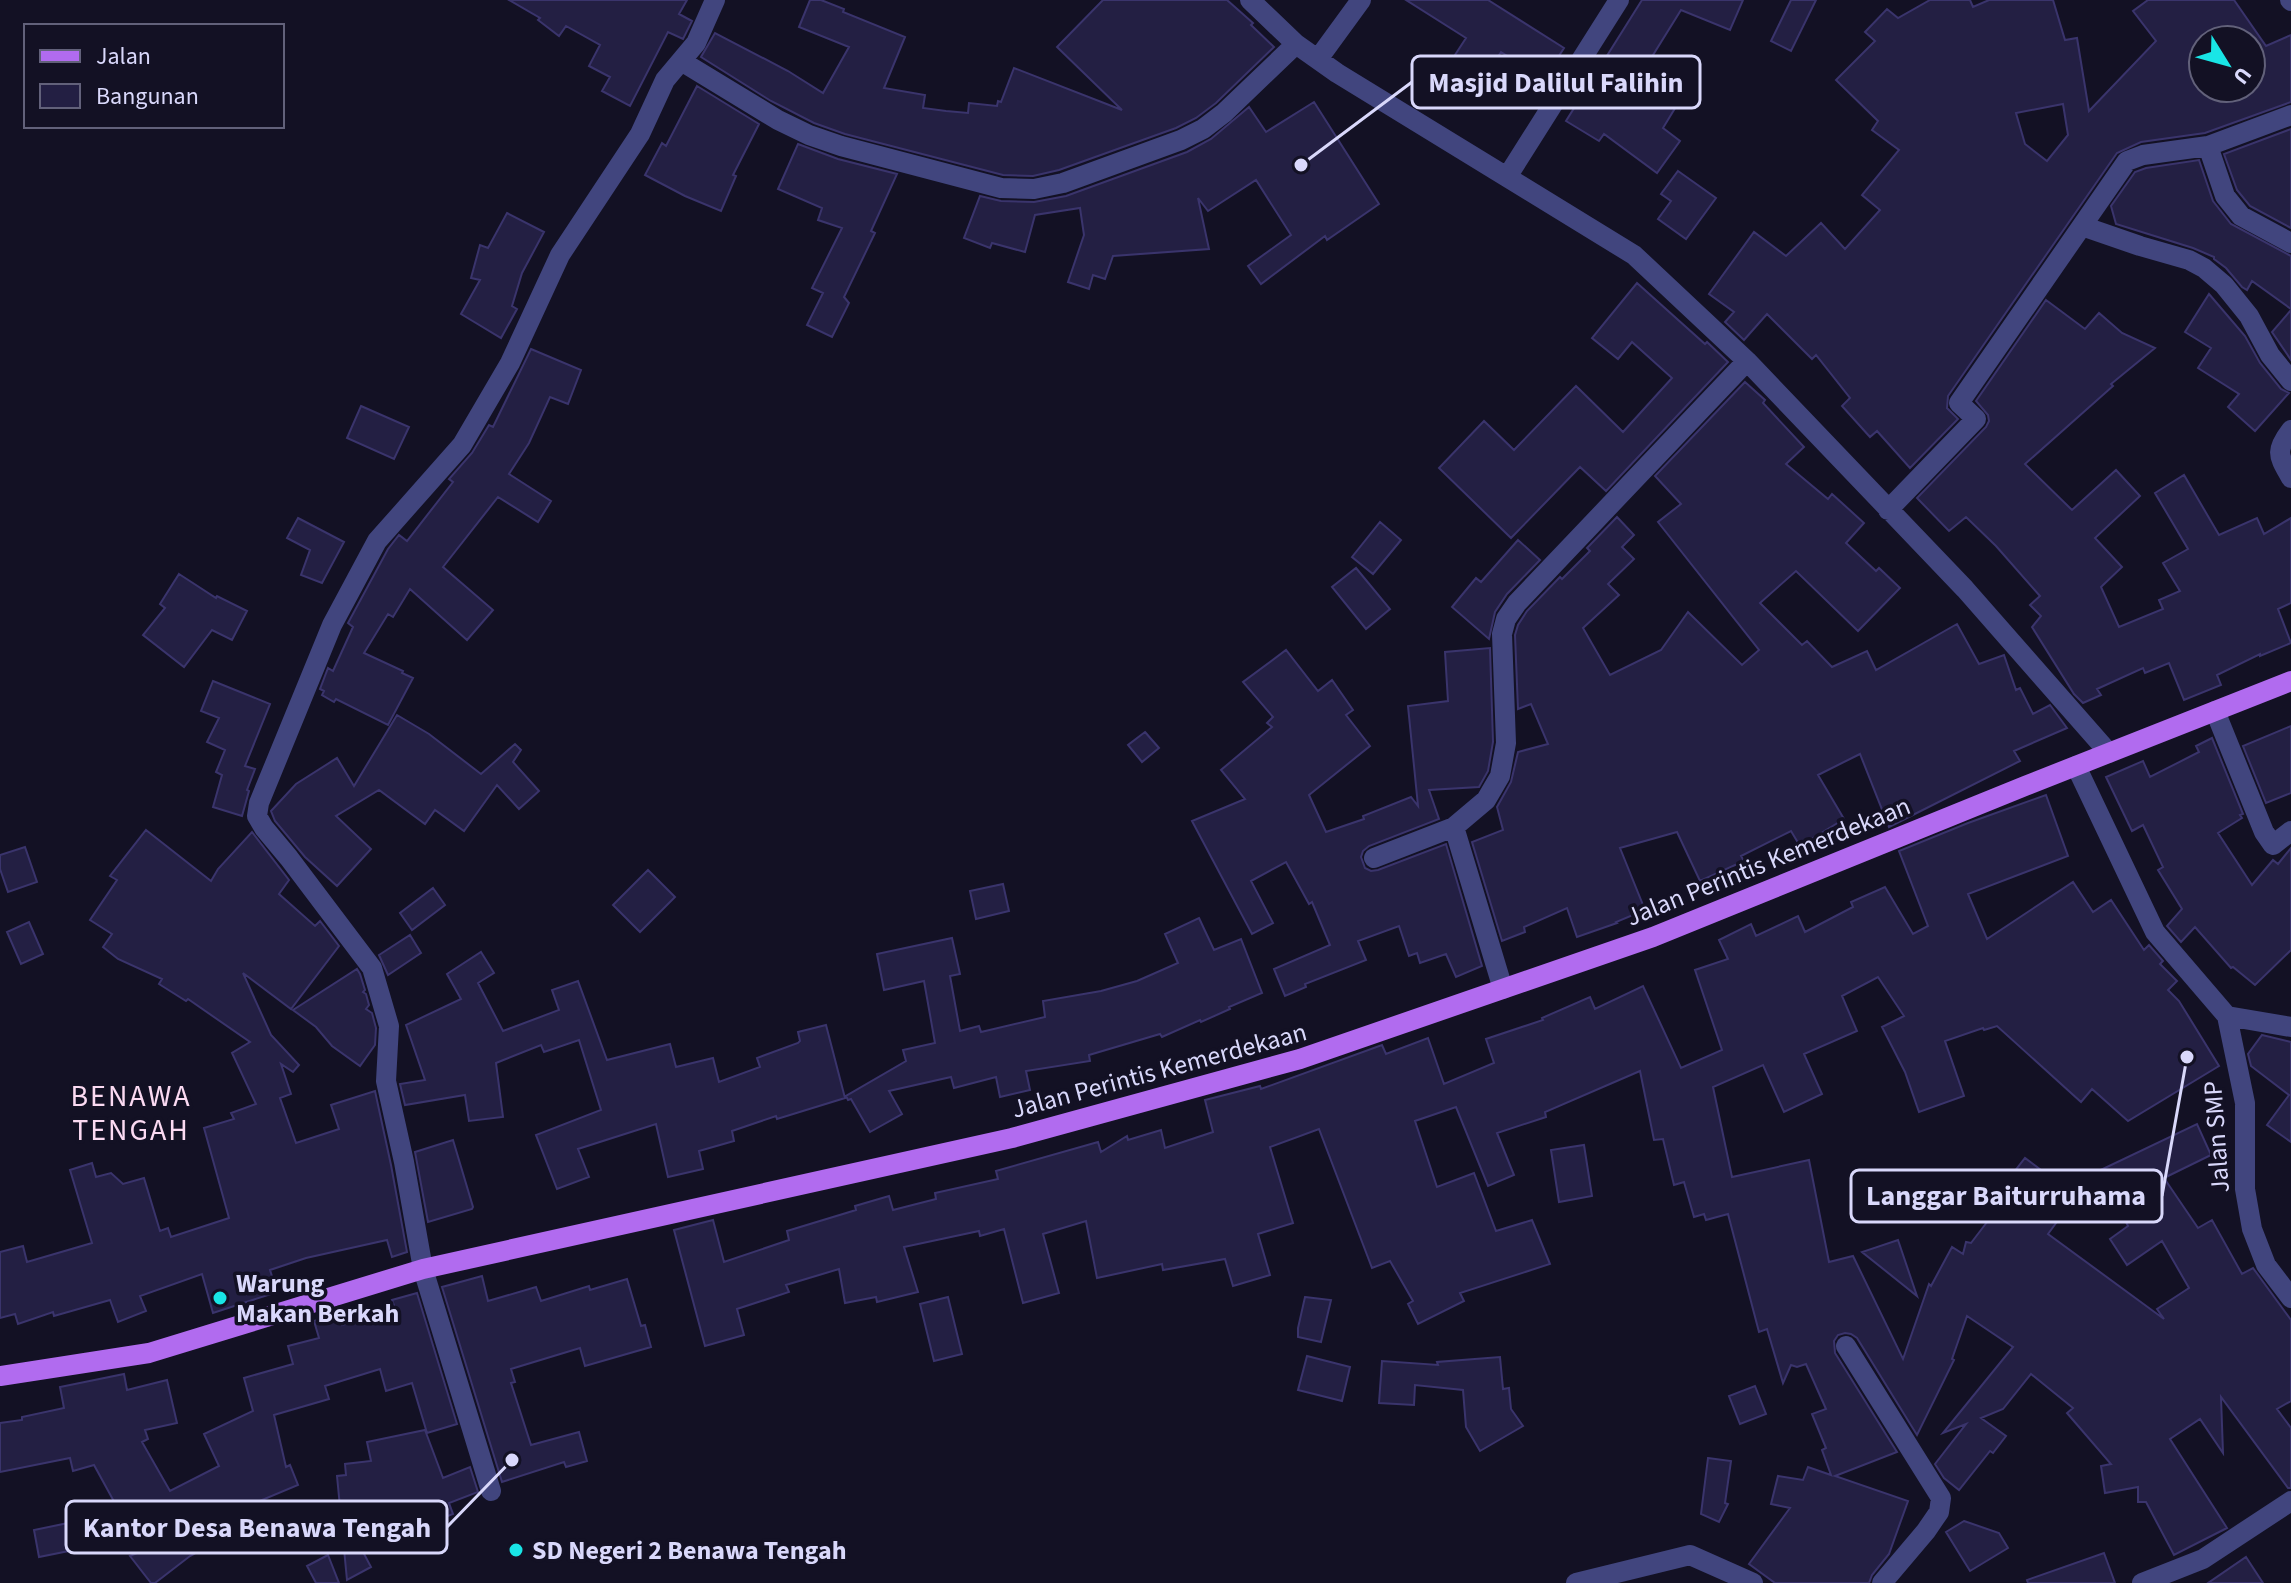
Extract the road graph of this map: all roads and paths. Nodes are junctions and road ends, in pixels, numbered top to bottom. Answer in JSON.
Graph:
{"nodes":[{"id":1,"x":715,"y":0,"type":"edge"},
{"id":2,"x":1250,"y":0,"type":"edge"},
{"id":3,"x":1361,"y":0,"type":"edge"},
{"id":4,"x":1619,"y":0,"type":"edge"},
{"id":5,"x":1296,"y":44,"type":"junction"},
{"id":6,"x":1318,"y":59,"type":"junction"},
{"id":7,"x":681,"y":61,"type":"junction"},
{"id":8,"x":2291,"y":115,"type":"edge"},
{"id":9,"x":2208,"y":146,"type":"junction"},
{"id":10,"x":1507,"y":177,"type":"junction"},
{"id":11,"x":2082,"y":226,"type":"junction"},
{"id":12,"x":2291,"y":243,"type":"edge"},
{"id":13,"x":1747,"y":361,"type":"junction"},
{"id":14,"x":2291,"y":381,"type":"edge"},
{"id":15,"x":2291,"y":430,"type":"edge"},
{"id":16,"x":2291,"y":478,"type":"edge"},
{"id":17,"x":1888,"y":510,"type":"junction"},
{"id":18,"x":2291,"y":681,"type":"edge"},
{"id":19,"x":2215,"y":711,"type":"junction"},
{"id":20,"x":2109,"y":753,"type":"junction"},
{"id":21,"x":2076,"y":766,"type":"junction"},
{"id":22,"x":1454,"y":827,"type":"junction"},
{"id":23,"x":2291,"y":831,"type":"edge"},
{"id":24,"x":1374,"y":858,"type":"dead end"},
{"id":25,"x":1503,"y":989,"type":"junction"},
{"id":26,"x":2227,"y":1016,"type":"junction"},
{"id":27,"x":2291,"y":1027,"type":"edge"},
{"id":28,"x":423,"y":1269,"type":"junction"},
{"id":29,"x":2291,"y":1298,"type":"edge"},
{"id":30,"x":1846,"y":1346,"type":"dead end"},
{"id":31,"x":0,"y":1376,"type":"edge"},
{"id":32,"x":491,"y":1491,"type":"dead end"},
{"id":33,"x":2291,"y":1501,"type":"edge"},
{"id":34,"x":1576,"y":1583,"type":"edge"},
{"id":35,"x":1753,"y":1583,"type":"edge"},
{"id":36,"x":1882,"y":1583,"type":"edge"},
{"id":37,"x":2142,"y":1583,"type":"edge"}],
"edges":[{"from":1,"to":7,"type":"street"},
{"from":2,"to":5,"type":"street"},
{"from":3,"to":6,"type":"street"},
{"from":4,"to":10,"type":"street"},
{"from":5,"to":6,"type":"street"},
{"from":5,"to":7,"type":"street"},
{"from":6,"to":10,"type":"street"},
{"from":7,"to":28,"type":"street"},
{"from":8,"to":9,"type":"street"},
{"from":9,"to":11,"type":"street"},
{"from":9,"to":12,"type":"street"},
{"from":10,"to":13,"type":"street"},
{"from":11,"to":14,"type":"street"},
{"from":11,"to":17,"type":"street"},
{"from":13,"to":17,"type":"street"},
{"from":13,"to":22,"type":"street"},
{"from":15,"to":16,"type":"street"},
{"from":17,"to":20,"type":"street"},
{"from":18,"to":19,"type":"main road","name":"Jalan Perintis Kemerdekaan"},
{"from":19,"to":20,"type":"main road","name":"Jalan Perintis Kemerdekaan"},
{"from":19,"to":23,"type":"street"},
{"from":20,"to":21,"type":"main road","name":"Jalan Perintis Kemerdekaan"},
{"from":21,"to":25,"type":"main road","name":"Jalan Perintis Kemerdekaan"},
{"from":21,"to":26,"type":"street","name":"Jalan SMP"},
{"from":22,"to":24,"type":"street"},
{"from":22,"to":25,"type":"street"},
{"from":25,"to":28,"type":"main road","name":"Jalan Perintis Kemerdekaan"},
{"from":26,"to":27,"type":"street"},
{"from":26,"to":29,"type":"street","name":"Jalan SMP"},
{"from":28,"to":31,"type":"main road","name":"Jalan Perintis Kemerdekaan"},
{"from":28,"to":32,"type":"street"},
{"from":30,"to":36,"type":"street"},
{"from":33,"to":37,"type":"street"},
{"from":34,"to":35,"type":"street"}]}
